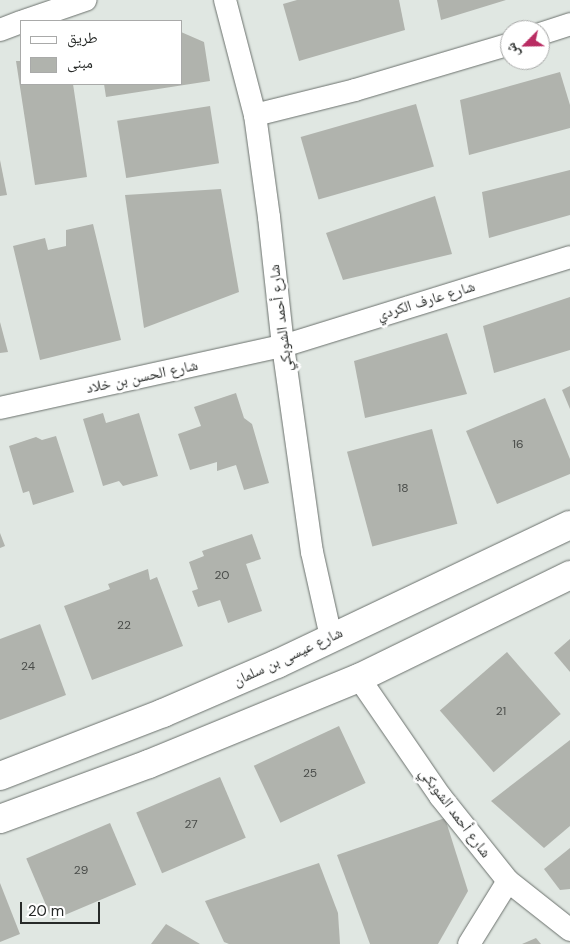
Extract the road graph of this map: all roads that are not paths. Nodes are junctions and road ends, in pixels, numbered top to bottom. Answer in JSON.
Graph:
{"nodes":[{"id":1,"x":85,"y":0,"type":"edge"},
{"id":2,"x":226,"y":0,"type":"edge"},
{"id":3,"x":29,"y":20,"type":"edge"},
{"id":4,"x":20,"y":23,"type":"edge"},
{"id":5,"x":570,"y":24,"type":"edge"},
{"id":6,"x":0,"y":30,"type":"edge"},
{"id":7,"x":550,"y":31,"type":"edge"},
{"id":8,"x":500,"y":47,"type":"edge"},
{"id":9,"x":254,"y":116,"type":"junction"},
{"id":10,"x":570,"y":257,"type":"edge"},
{"id":11,"x":283,"y":346,"type":"junction"},
{"id":12,"x":0,"y":408,"type":"edge"},
{"id":13,"x":570,"y":525,"type":"edge"},
{"id":14,"x":570,"y":575,"type":"edge"},
{"id":15,"x":331,"y":637,"type":"junction"},
{"id":16,"x":358,"y":678,"type":"junction"},
{"id":17,"x":0,"y":776,"type":"edge"},
{"id":18,"x":0,"y":819,"type":"edge"},
{"id":19,"x":508,"y":881,"type":"junction"},
{"id":20,"x":570,"y":930,"type":"edge"},
{"id":21,"x":469,"y":944,"type":"edge"}],
"edges":[{"from":1,"to":3,"type":"street"},
{"from":2,"to":9,"type":"street","name":"شارع أحمد الشوبكي"},
{"from":4,"to":6,"type":"street"},
{"from":5,"to":7,"type":"street"},
{"from":8,"to":9,"type":"street"},
{"from":9,"to":11,"type":"street","name":"شارع أحمد الشوبكي"},
{"from":10,"to":11,"type":"street","name":"شارع عارف الكردي"},
{"from":11,"to":12,"type":"street","name":"شارع الحسن بن خلاد"},
{"from":11,"to":15,"type":"street","name":"شارع أحمد الشوبكي"},
{"from":13,"to":15,"type":"street","name":"شارع عيسى بن سلمان"},
{"from":14,"to":16,"type":"street"},
{"from":15,"to":17,"type":"street","name":"شارع عيسى بن سلمان"},
{"from":16,"to":18,"type":"street"},
{"from":16,"to":19,"type":"street","name":"شارع أحمد الشوبكي"},
{"from":19,"to":20,"type":"street","name":"شارع أحمد الشوبكي"},
{"from":19,"to":21,"type":"street"}]}
